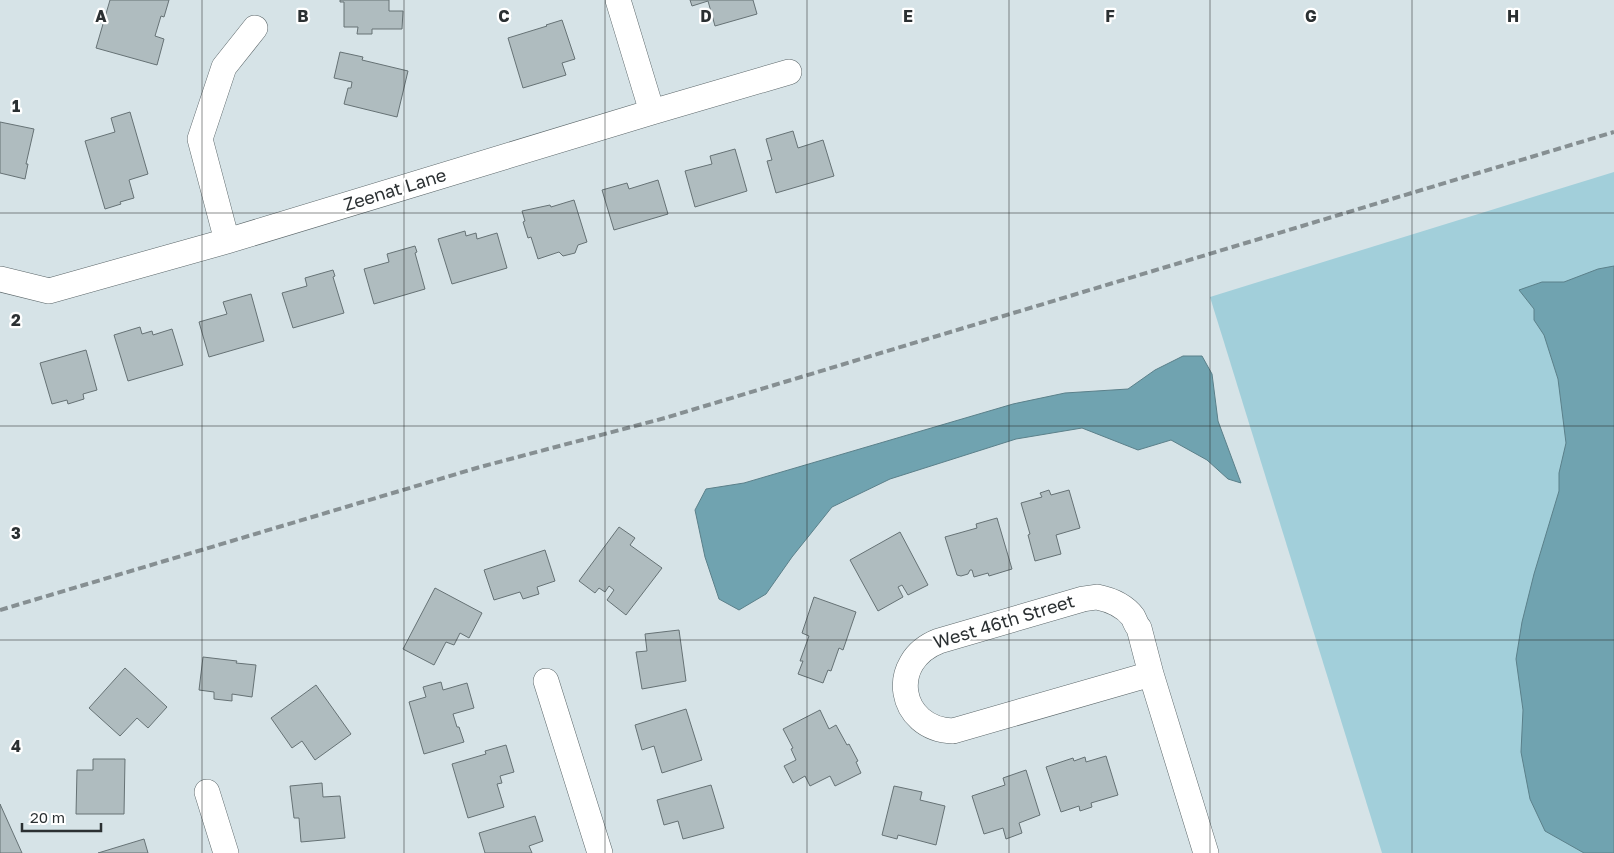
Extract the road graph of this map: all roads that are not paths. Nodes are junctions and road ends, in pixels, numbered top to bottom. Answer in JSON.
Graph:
{"nodes":[{"id":1,"x":618,"y":0,"type":"edge"},
{"id":2,"x":255,"y":28,"type":"dead end"},
{"id":3,"x":789,"y":72,"type":"dead end"},
{"id":4,"x":652,"y":112,"type":"junction"},
{"id":5,"x":227,"y":241,"type":"junction"},
{"id":6,"x":0,"y":279,"type":"edge"},
{"id":7,"x":1151,"y":674,"type":"junction"},
{"id":8,"x":546,"y":680,"type":"dead end"},
{"id":9,"x":207,"y":792,"type":"dead end"},
{"id":10,"x":226,"y":853,"type":"edge"},
{"id":11,"x":600,"y":853,"type":"edge"},
{"id":12,"x":1206,"y":853,"type":"edge"}],
"edges":[{"from":1,"to":4,"type":"street"},
{"from":2,"to":5,"type":"street"},
{"from":3,"to":4,"type":"street","name":"Zeenat Lane"},
{"from":4,"to":5,"type":"street","name":"Zeenat Lane"},
{"from":5,"to":6,"type":"street","name":"Zeenat Lane"},
{"from":7,"to":7,"type":"street","name":"West 46th Street"},
{"from":7,"to":12,"type":"street","name":"West 46th Street"},
{"from":8,"to":11,"type":"street"},
{"from":9,"to":10,"type":"street"}]}
